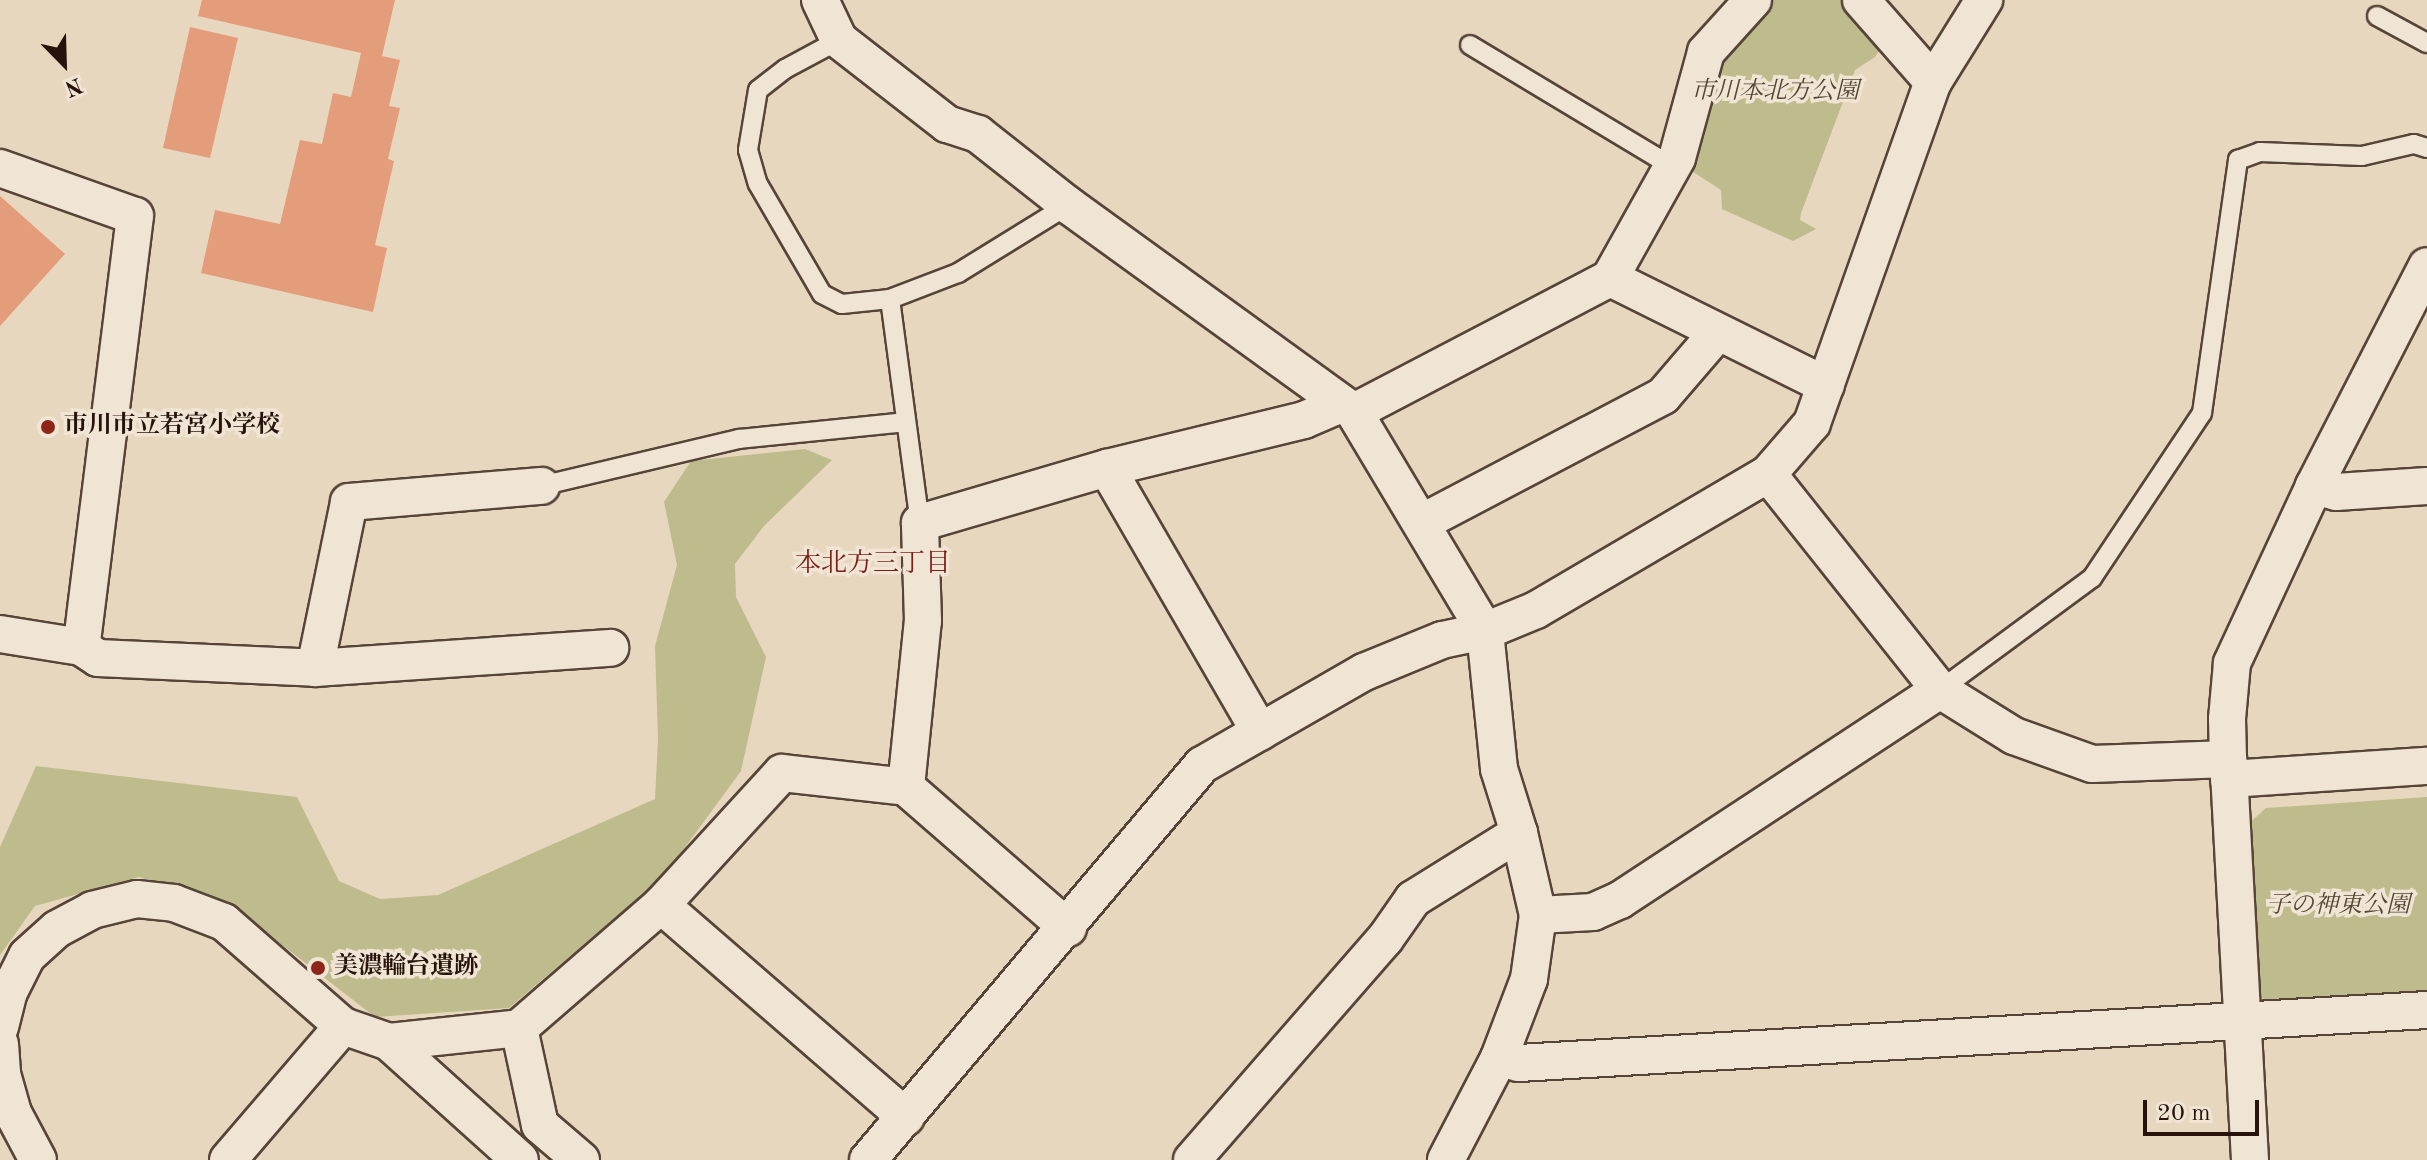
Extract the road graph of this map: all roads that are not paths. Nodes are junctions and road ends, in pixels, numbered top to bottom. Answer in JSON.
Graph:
{"nodes":[{"id":1,"x":820,"y":0,"type":"edge"},
{"id":2,"x":1753,"y":0,"type":"edge"},
{"id":3,"x":1861,"y":0,"type":"edge"},
{"id":4,"x":1984,"y":0,"type":"edge"},
{"id":5,"x":2377,"y":16,"type":"dead end"},
{"id":6,"x":839,"y":40,"type":"junction"},
{"id":7,"x":2427,"y":43,"type":"edge"},
{"id":8,"x":1470,"y":45,"type":"dead end"},
{"id":9,"x":1933,"y":82,"type":"junction"},
{"id":10,"x":2427,"y":148,"type":"edge"},
{"id":11,"x":1673,"y":167,"type":"junction"},
{"id":12,"x":0,"y":168,"type":"edge"},
{"id":13,"x":1068,"y":205,"type":"junction"},
{"id":14,"x":2427,"y":266,"type":"edge"},
{"id":15,"x":1610,"y":278,"type":"junction"},
{"id":16,"x":890,"y":299,"type":"junction"},
{"id":17,"x":1718,"y":332,"type":"junction"},
{"id":18,"x":1826,"y":385,"type":"junction"},
{"id":19,"x":1348,"y":408,"type":"junction"},
{"id":20,"x":905,"y":422,"type":"junction"},
{"id":21,"x":1107,"y":468,"type":"junction"},
{"id":22,"x":1768,"y":474,"type":"junction"},
{"id":23,"x":541,"y":486,"type":"joint"},
{"id":24,"x":2314,"y":486,"type":"junction"},
{"id":25,"x":2427,"y":486,"type":"edge"},
{"id":26,"x":1423,"y":522,"type":"junction"},
{"id":27,"x":920,"y":523,"type":"junction"},
{"id":28,"x":1485,"y":631,"type":"junction"},
{"id":29,"x":0,"y":634,"type":"edge"},
{"id":30,"x":81,"y":647,"type":"junction"},
{"id":31,"x":610,"y":648,"type":"dead end"},
{"id":32,"x":315,"y":668,"type":"junction"},
{"id":33,"x":1940,"y":690,"type":"junction"},
{"id":34,"x":1260,"y":732,"type":"junction"},
{"id":35,"x":2427,"y":766,"type":"edge"},
{"id":36,"x":2228,"y":769,"type":"junction"},
{"id":37,"x":906,"y":787,"type":"junction"},
{"id":38,"x":1519,"y":833,"type":"junction"},
{"id":39,"x":661,"y":905,"type":"junction"},
{"id":40,"x":1538,"y":915,"type":"junction"},
{"id":41,"x":1068,"y":928,"type":"junction"},
{"id":42,"x":2427,"y":1010,"type":"edge"},
{"id":43,"x":2242,"y":1022,"type":"junction"},
{"id":44,"x":343,"y":1026,"type":"junction"},
{"id":45,"x":0,"y":1027,"type":"edge"},
{"id":46,"x":519,"y":1028,"type":"junction"},
{"id":47,"x":389,"y":1042,"type":"junction"},
{"id":48,"x":0,"y":1044,"type":"edge"},
{"id":49,"x":1499,"y":1058,"type":"junction"},
{"id":50,"x":906,"y":1117,"type":"junction"},
{"id":51,"x":38,"y":1160,"type":"edge"},
{"id":52,"x":228,"y":1160,"type":"edge"},
{"id":53,"x":520,"y":1160,"type":"edge"},
{"id":54,"x":581,"y":1160,"type":"edge"},
{"id":55,"x":868,"y":1160,"type":"edge"},
{"id":56,"x":1192,"y":1160,"type":"edge"},
{"id":57,"x":1446,"y":1160,"type":"edge"},
{"id":58,"x":2250,"y":1160,"type":"edge"}],
"edges":[{"from":1,"to":6,"type":"street"},
{"from":2,"to":11,"type":"street"},
{"from":3,"to":9,"type":"street"},
{"from":4,"to":9,"type":"street"},
{"from":5,"to":7,"type":"lane"},
{"from":6,"to":13,"type":"street"},
{"from":6,"to":16,"type":"lane"},
{"from":8,"to":11,"type":"lane"},
{"from":9,"to":18,"type":"street"},
{"from":10,"to":33,"type":"lane"},
{"from":11,"to":15,"type":"street"},
{"from":12,"to":30,"type":"street"},
{"from":13,"to":16,"type":"lane"},
{"from":13,"to":19,"type":"street"},
{"from":14,"to":24,"type":"street"},
{"from":15,"to":17,"type":"street"},
{"from":15,"to":19,"type":"street"},
{"from":16,"to":20,"type":"lane"},
{"from":17,"to":18,"type":"street"},
{"from":17,"to":26,"type":"street"},
{"from":18,"to":22,"type":"street"},
{"from":19,"to":21,"type":"street"},
{"from":19,"to":26,"type":"street"},
{"from":20,"to":23,"type":"lane"},
{"from":20,"to":27,"type":"lane"},
{"from":21,"to":27,"type":"street"},
{"from":21,"to":34,"type":"street"},
{"from":22,"to":28,"type":"street"},
{"from":22,"to":33,"type":"street"},
{"from":23,"to":32,"type":"street"},
{"from":24,"to":25,"type":"street"},
{"from":24,"to":36,"type":"street"},
{"from":26,"to":28,"type":"street"},
{"from":27,"to":37,"type":"street"},
{"from":28,"to":34,"type":"street"},
{"from":28,"to":38,"type":"street"},
{"from":29,"to":30,"type":"street"},
{"from":30,"to":32,"type":"street"},
{"from":31,"to":32,"type":"street"},
{"from":33,"to":36,"type":"street"},
{"from":33,"to":40,"type":"street"},
{"from":34,"to":41,"type":"street"},
{"from":35,"to":36,"type":"street"},
{"from":36,"to":43,"type":"street"},
{"from":37,"to":39,"type":"street"},
{"from":37,"to":41,"type":"street"},
{"from":38,"to":40,"type":"street"},
{"from":38,"to":56,"type":"street"},
{"from":39,"to":46,"type":"street"},
{"from":39,"to":50,"type":"street"},
{"from":40,"to":49,"type":"street"},
{"from":41,"to":50,"type":"street"},
{"from":42,"to":43,"type":"street"},
{"from":43,"to":49,"type":"street"},
{"from":43,"to":58,"type":"street"},
{"from":44,"to":45,"type":"street"},
{"from":44,"to":47,"type":"street"},
{"from":44,"to":52,"type":"street"},
{"from":46,"to":47,"type":"street"},
{"from":46,"to":54,"type":"street"},
{"from":47,"to":53,"type":"street"},
{"from":48,"to":51,"type":"street"},
{"from":49,"to":57,"type":"street"},
{"from":50,"to":55,"type":"street"}]}
